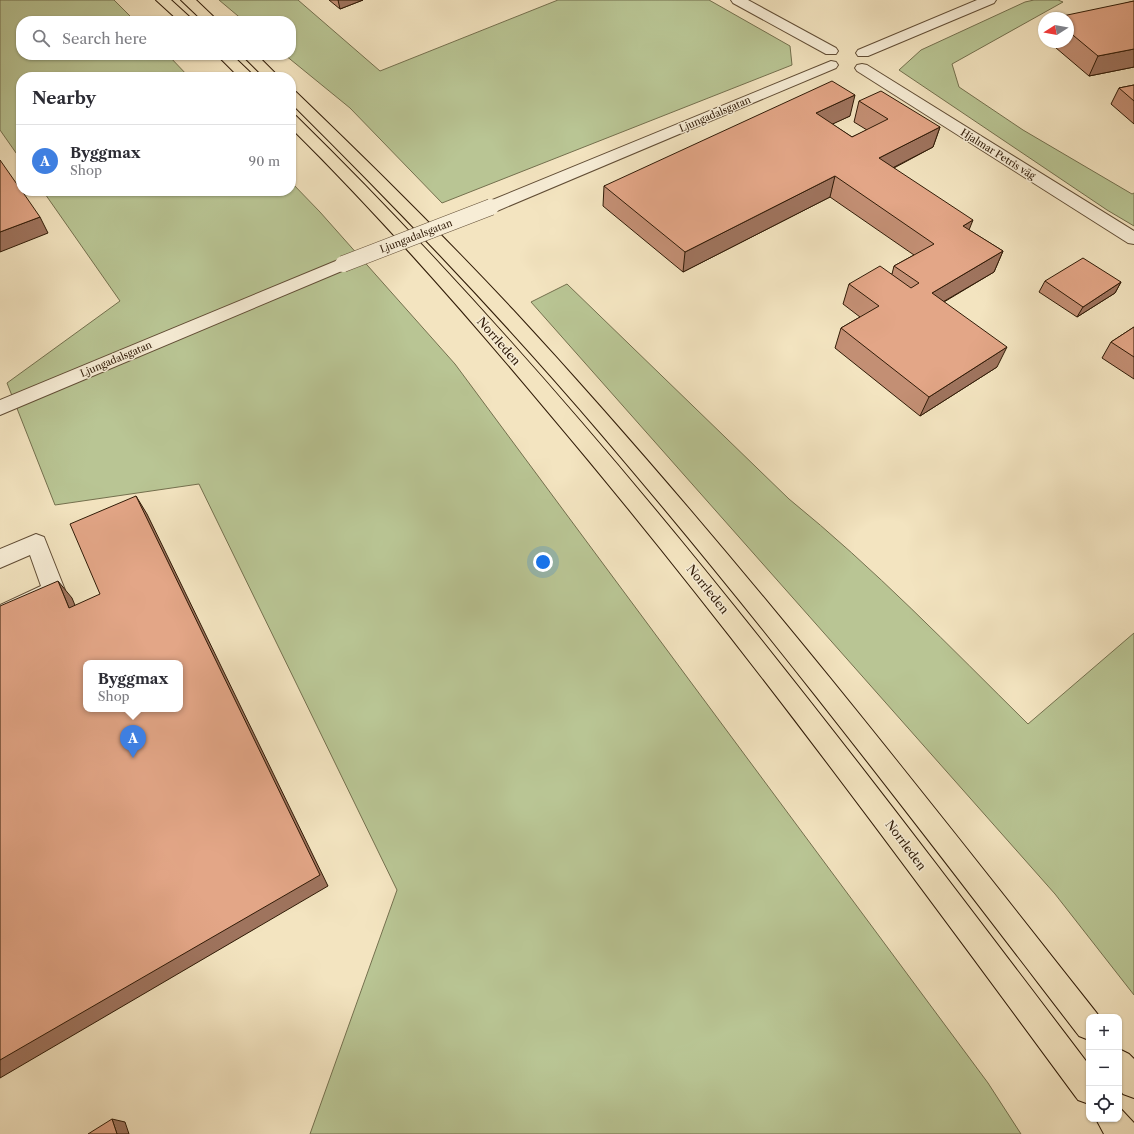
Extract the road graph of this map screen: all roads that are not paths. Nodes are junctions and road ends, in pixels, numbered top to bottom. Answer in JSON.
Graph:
{"nodes":[{"id":1,"x":163,"y":0,"type":"edge"},
{"id":2,"x":188,"y":0,"type":"edge"},
{"id":3,"x":738,"y":0,"type":"edge"},
{"id":4,"x":989,"y":0,"type":"edge"},
{"id":5,"x":181,"y":16,"type":"edge"},
{"id":6,"x":206,"y":16,"type":"edge"},
{"id":7,"x":856,"y":55,"type":"junction"},
{"id":8,"x":831,"y":58,"type":"junction"},
{"id":9,"x":229,"y":60,"type":"edge"},
{"id":10,"x":254,"y":60,"type":"edge"},
{"id":11,"x":243,"y":72,"type":"edge"},
{"id":12,"x":267,"y":72,"type":"edge"},
{"id":13,"x":296,"y":100,"type":"edge"},
{"id":14,"x":296,"y":124,"type":"edge"},
{"id":15,"x":1134,"y":239,"type":"edge"},
{"id":16,"x":0,"y":408,"type":"edge"},
{"id":17,"x":0,"y":560,"type":"edge"},
{"id":18,"x":0,"y":616,"type":"edge"},
{"id":19,"x":1086,"y":1022,"type":"edge"},
{"id":20,"x":1122,"y":1068,"type":"edge"},
{"id":21,"x":1134,"y":1084,"type":"edge"},
{"id":22,"x":1087,"y":1086,"type":"edge"},
{"id":23,"x":1113,"y":1122,"type":"edge"},
{"id":24,"x":1123,"y":1134,"type":"edge"}],
"edges":[{"from":1,"to":5,"type":"highway"},
{"from":2,"to":6,"type":"highway"},
{"from":3,"to":8,"type":"street"},
{"from":4,"to":7,"type":"street"},
{"from":7,"to":8,"type":"street","name":"Ljungadalsgatan"},
{"from":7,"to":8,"type":"street"},
{"from":7,"to":15,"type":"street","name":"Hjalmar Petris väg"},
{"from":8,"to":16,"type":"street","name":"Ljungadalsgatan","bridge":true},
{"from":9,"to":11,"type":"highway"},
{"from":10,"to":12,"type":"highway"},
{"from":13,"to":19,"type":"highway","name":"Norrleden"},
{"from":14,"to":22,"type":"highway","name":"Norrleden"},
{"from":17,"to":18,"type":"street"},
{"from":20,"to":21,"type":"highway"},
{"from":23,"to":24,"type":"highway"}]}
